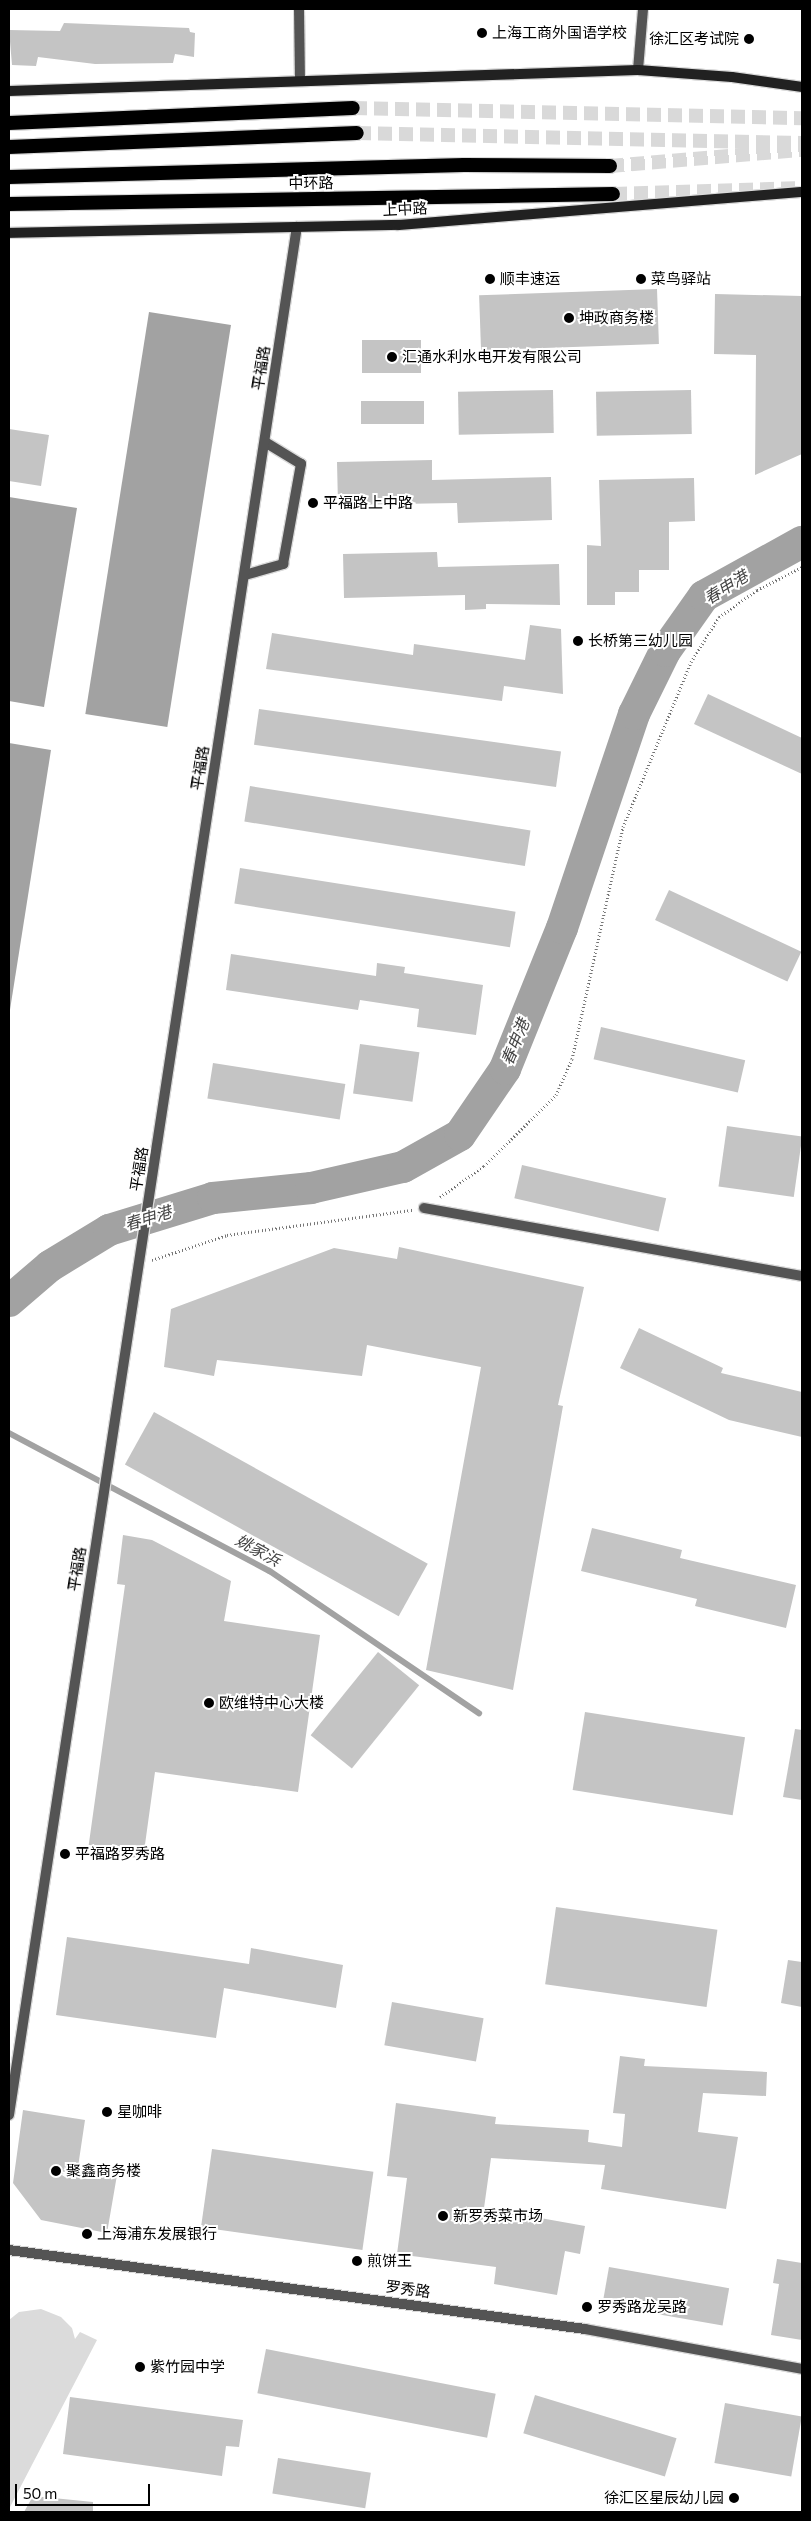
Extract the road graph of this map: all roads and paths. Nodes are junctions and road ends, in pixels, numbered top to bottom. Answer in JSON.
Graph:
{"nodes":[{"id":1,"x":299,"y":9,"type":"edge"},
{"id":2,"x":643,"y":9,"type":"edge"},
{"id":3,"x":638,"y":70,"type":"junction"},
{"id":4,"x":300,"y":80,"type":"junction"},
{"id":5,"x":802,"y":87,"type":"edge"},
{"id":6,"x":9,"y":91,"type":"edge"},
{"id":7,"x":353,"y":108,"type":"tunnel mouth"},
{"id":8,"x":9,"y":123,"type":"edge"},
{"id":9,"x":357,"y":133,"type":"tunnel mouth"},
{"id":10,"x":9,"y":147,"type":"edge"},
{"id":11,"x":610,"y":166,"type":"tunnel mouth"},
{"id":12,"x":9,"y":176,"type":"edge"},
{"id":13,"x":802,"y":192,"type":"edge"},
{"id":14,"x":614,"y":194,"type":"tunnel mouth"},
{"id":15,"x":9,"y":205,"type":"edge"},
{"id":16,"x":298,"y":227,"type":"junction"},
{"id":17,"x":9,"y":233,"type":"edge"},
{"id":18,"x":265,"y":442,"type":"junction"},
{"id":19,"x":802,"y":567,"type":"edge"},
{"id":20,"x":245,"y":575,"type":"junction"},
{"id":21,"x":424,"y":1208,"type":"junction"},
{"id":22,"x":140,"y":1264,"type":"junction"},
{"id":23,"x":802,"y":1276,"type":"edge"},
{"id":24,"x":9,"y":2115,"type":"edge"},
{"id":25,"x":9,"y":2250,"type":"edge"},
{"id":26,"x":802,"y":2369,"type":"edge"}],
"edges":[{"from":1,"to":4,"type":"street"},
{"from":2,"to":3,"type":"street"},
{"from":3,"to":4,"type":"main road"},
{"from":3,"to":5,"type":"main road"},
{"from":4,"to":6,"type":"main road"},
{"from":7,"to":8,"type":"highway"},
{"from":9,"to":10,"type":"highway"},
{"from":11,"to":12,"type":"highway","name":"中环路"},
{"from":13,"to":16,"type":"main road","name":"上中路"},
{"from":14,"to":15,"type":"highway","name":"中环路"},
{"from":16,"to":17,"type":"main road","name":"上中路"},
{"from":16,"to":18,"type":"street","name":"平福路"},
{"from":18,"to":20,"type":"street","name":"平福路"},
{"from":18,"to":20,"type":"street"},
{"from":19,"to":21,"type":"path"},
{"from":20,"to":22,"type":"street","name":"平福路"},
{"from":21,"to":22,"type":"path"},
{"from":21,"to":23,"type":"street"},
{"from":22,"to":24,"type":"street","name":"平福路"},
{"from":25,"to":26,"type":"street","name":"罗秀路"}]}
